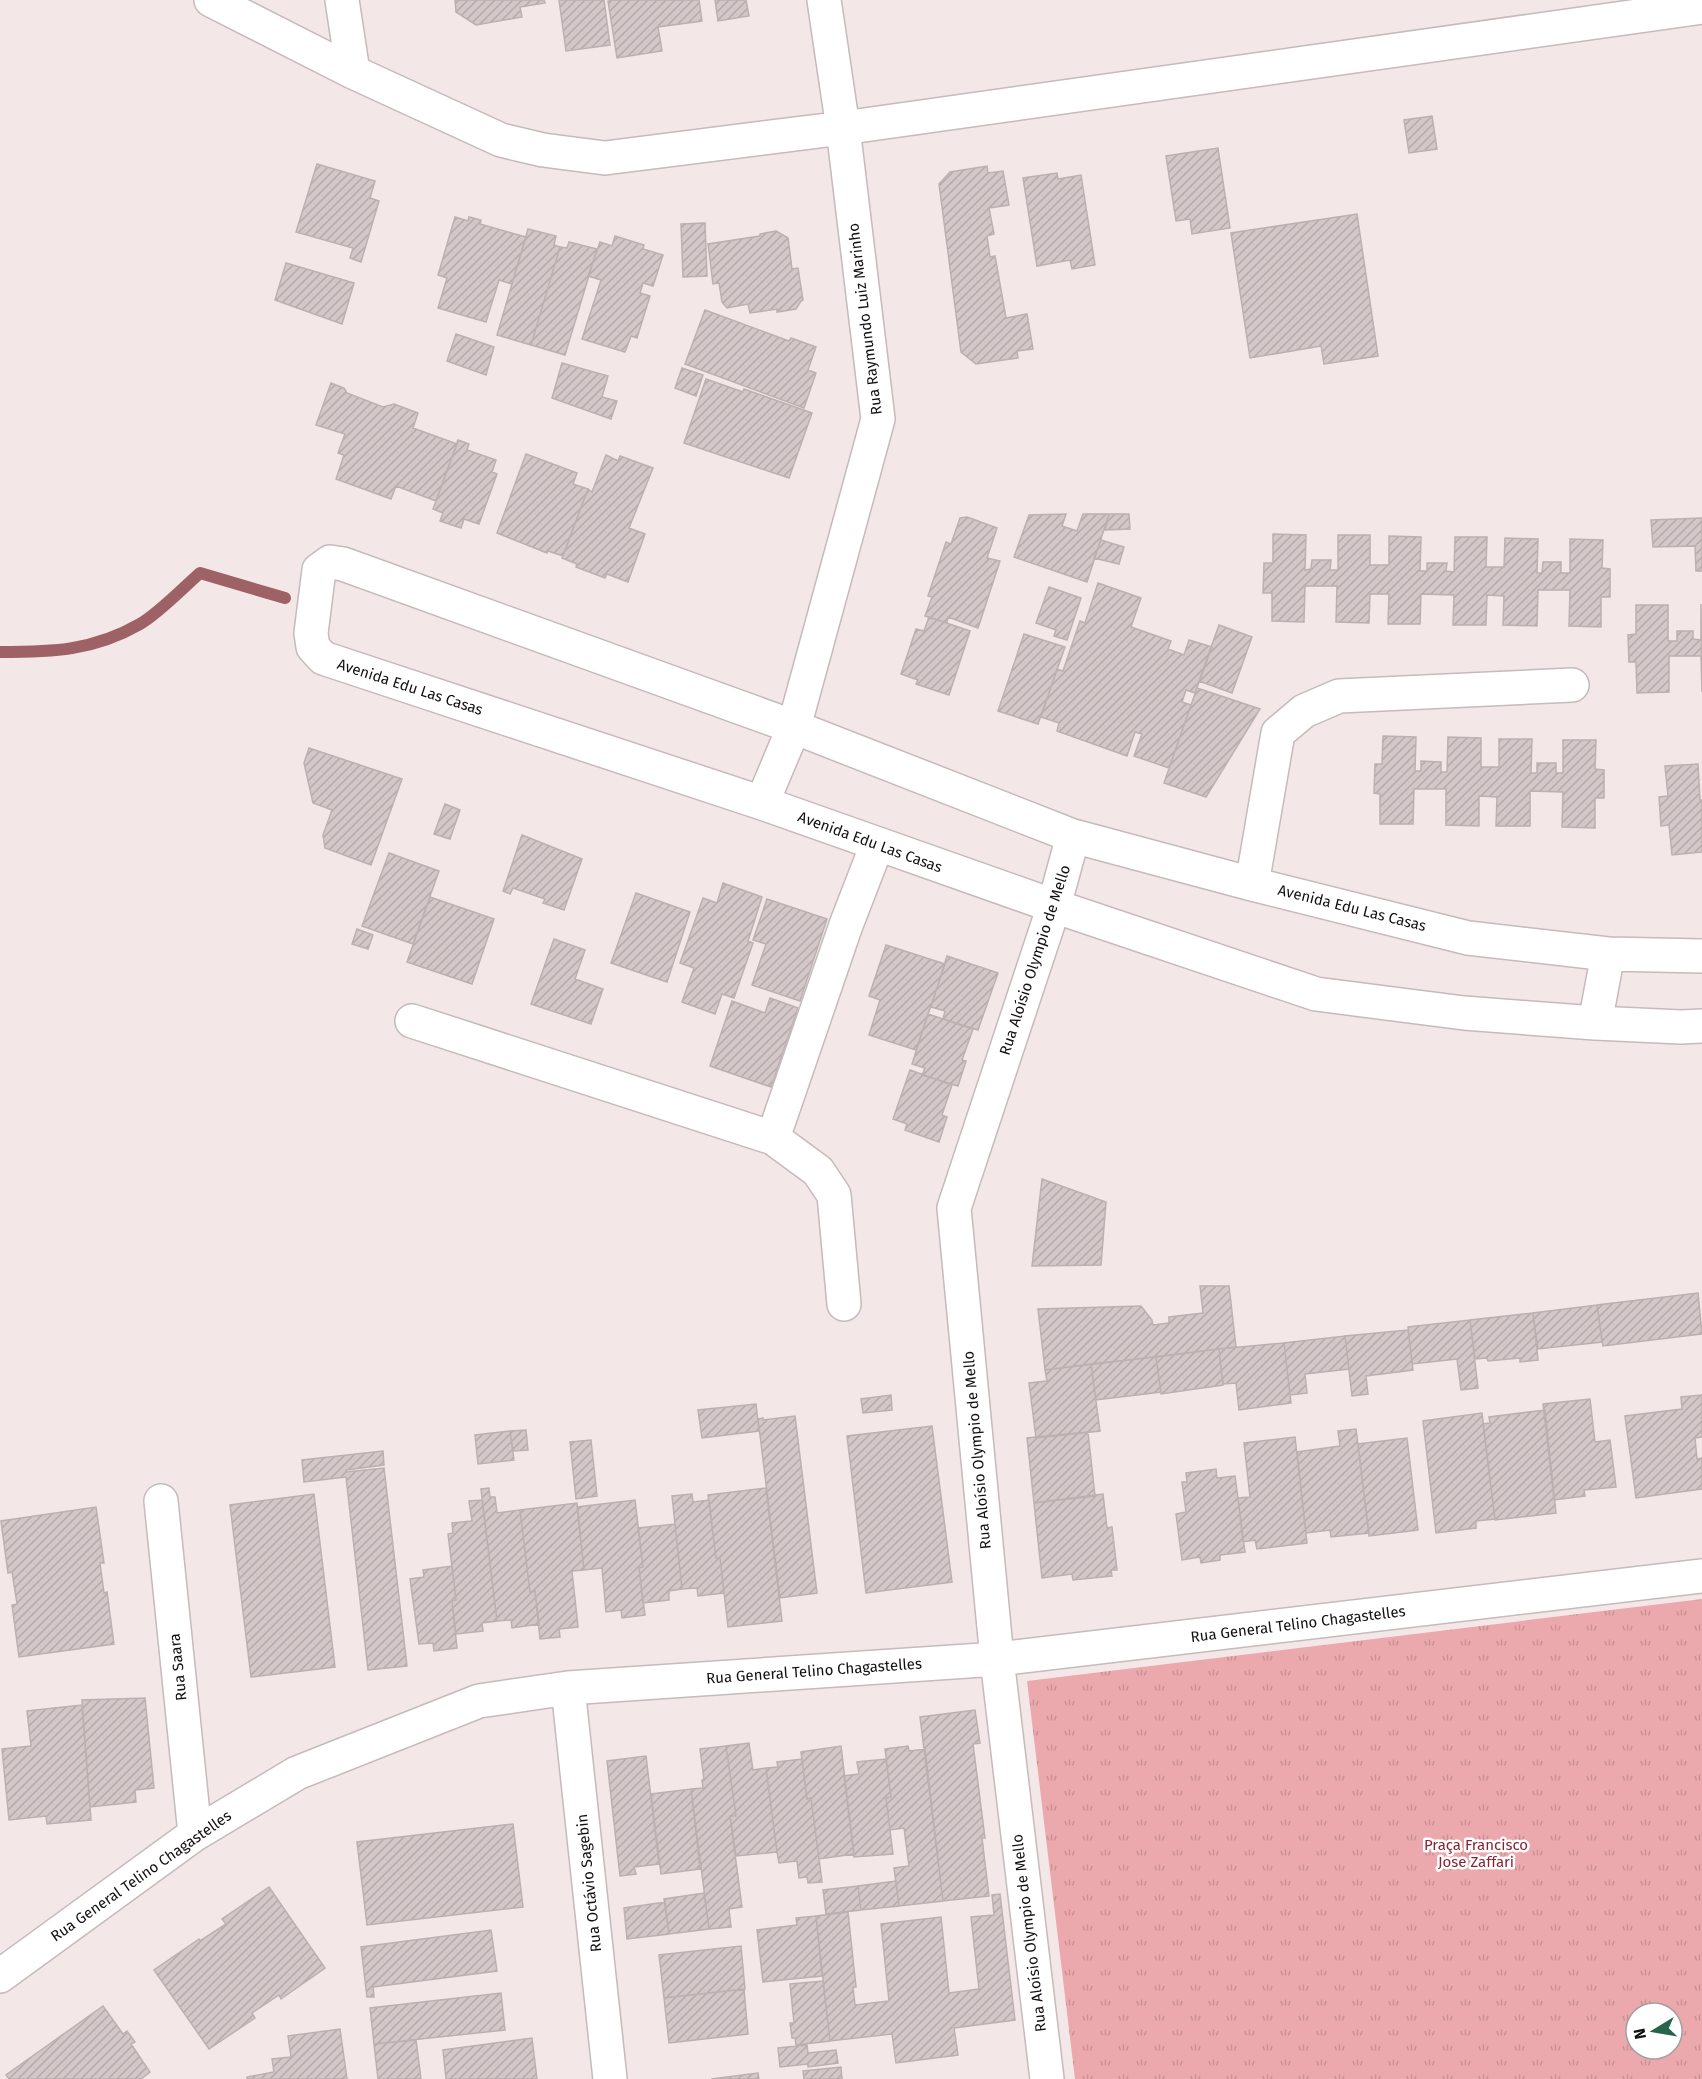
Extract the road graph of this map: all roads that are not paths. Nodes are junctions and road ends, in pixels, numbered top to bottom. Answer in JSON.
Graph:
{"nodes":[{"id":1,"x":211,"y":0,"type":"edge"},
{"id":2,"x":342,"y":0,"type":"edge"},
{"id":3,"x":824,"y":0,"type":"edge"},
{"id":4,"x":1702,"y":7,"type":"edge"},
{"id":5,"x":353,"y":72,"type":"junction"},
{"id":6,"x":843,"y":128,"type":"junction"},
{"id":7,"x":1572,"y":685,"type":"dead end"},
{"id":8,"x":794,"y":727,"type":"junction"},
{"id":9,"x":762,"y":803,"type":"junction"},
{"id":10,"x":1073,"y":836,"type":"junction"},
{"id":11,"x":877,"y":845,"type":"junction"},
{"id":12,"x":1252,"y":884,"type":"junction"},
{"id":13,"x":1054,"y":906,"type":"junction"},
{"id":14,"x":1608,"y":954,"type":"junction"},
{"id":15,"x":1702,"y":956,"type":"edge"},
{"id":16,"x":412,"y":1021,"type":"dead end"},
{"id":17,"x":1595,"y":1023,"type":"junction"},
{"id":18,"x":1702,"y":1026,"type":"edge"},
{"id":19,"x":773,"y":1138,"type":"junction"},
{"id":20,"x":844,"y":1304,"type":"dead end"},
{"id":21,"x":161,"y":1501,"type":"dead end"},
{"id":22,"x":1702,"y":1576,"type":"edge"},
{"id":23,"x":997,"y":1659,"type":"junction"},
{"id":24,"x":568,"y":1688,"type":"junction"},
{"id":25,"x":195,"y":1834,"type":"junction"},
{"id":26,"x":0,"y":1976,"type":"edge"},
{"id":27,"x":610,"y":2079,"type":"edge"},
{"id":28,"x":1047,"y":2079,"type":"edge"}],
"edges":[{"from":1,"to":5,"type":"street"},
{"from":2,"to":5,"type":"street"},
{"from":3,"to":6,"type":"street","name":"Rua Raymundo Luiz Marinho"},
{"from":4,"to":6,"type":"street"},
{"from":5,"to":6,"type":"street"},
{"from":6,"to":8,"type":"street","name":"Rua Raymundo Luiz Marinho"},
{"from":7,"to":12,"type":"street"},
{"from":8,"to":9,"type":"street","name":"Rua Raymundo Luiz Marinho"},
{"from":8,"to":9,"type":"street","name":"Avenida Edu Las Casas"},
{"from":8,"to":10,"type":"street","name":"Avenida Edu Las Casas"},
{"from":9,"to":11,"type":"street","name":"Avenida Edu Las Casas"},
{"from":10,"to":12,"type":"street","name":"Avenida Edu Las Casas"},
{"from":10,"to":13,"type":"street","name":"Rua Aloísio Olympio de Mello"},
{"from":11,"to":13,"type":"street","name":"Avenida Edu Las Casas"},
{"from":11,"to":19,"type":"street"},
{"from":12,"to":14,"type":"street","name":"Avenida Edu Las Casas"},
{"from":13,"to":17,"type":"street","name":"Avenida Edu Las Casas"},
{"from":13,"to":23,"type":"street","name":"Rua Aloísio Olympio de Mello"},
{"from":14,"to":15,"type":"street","name":"Avenida Edu Las Casas"},
{"from":14,"to":17,"type":"street"},
{"from":16,"to":19,"type":"street"},
{"from":17,"to":18,"type":"street","name":"Avenida Edu Las Casas"},
{"from":19,"to":20,"type":"street"},
{"from":21,"to":25,"type":"street","name":"Rua Saara"},
{"from":22,"to":23,"type":"street","name":"Rua General Telino Chagastelles"},
{"from":23,"to":24,"type":"street","name":"Rua General Telino Chagastelles"},
{"from":23,"to":28,"type":"street","name":"Rua Aloísio Olympio de Mello"},
{"from":24,"to":25,"type":"street","name":"Rua General Telino Chagastelles"},
{"from":24,"to":27,"type":"street","name":"Rua Octávio Sagebin"},
{"from":25,"to":26,"type":"street","name":"Rua General Telino Chagastelles"}]}
